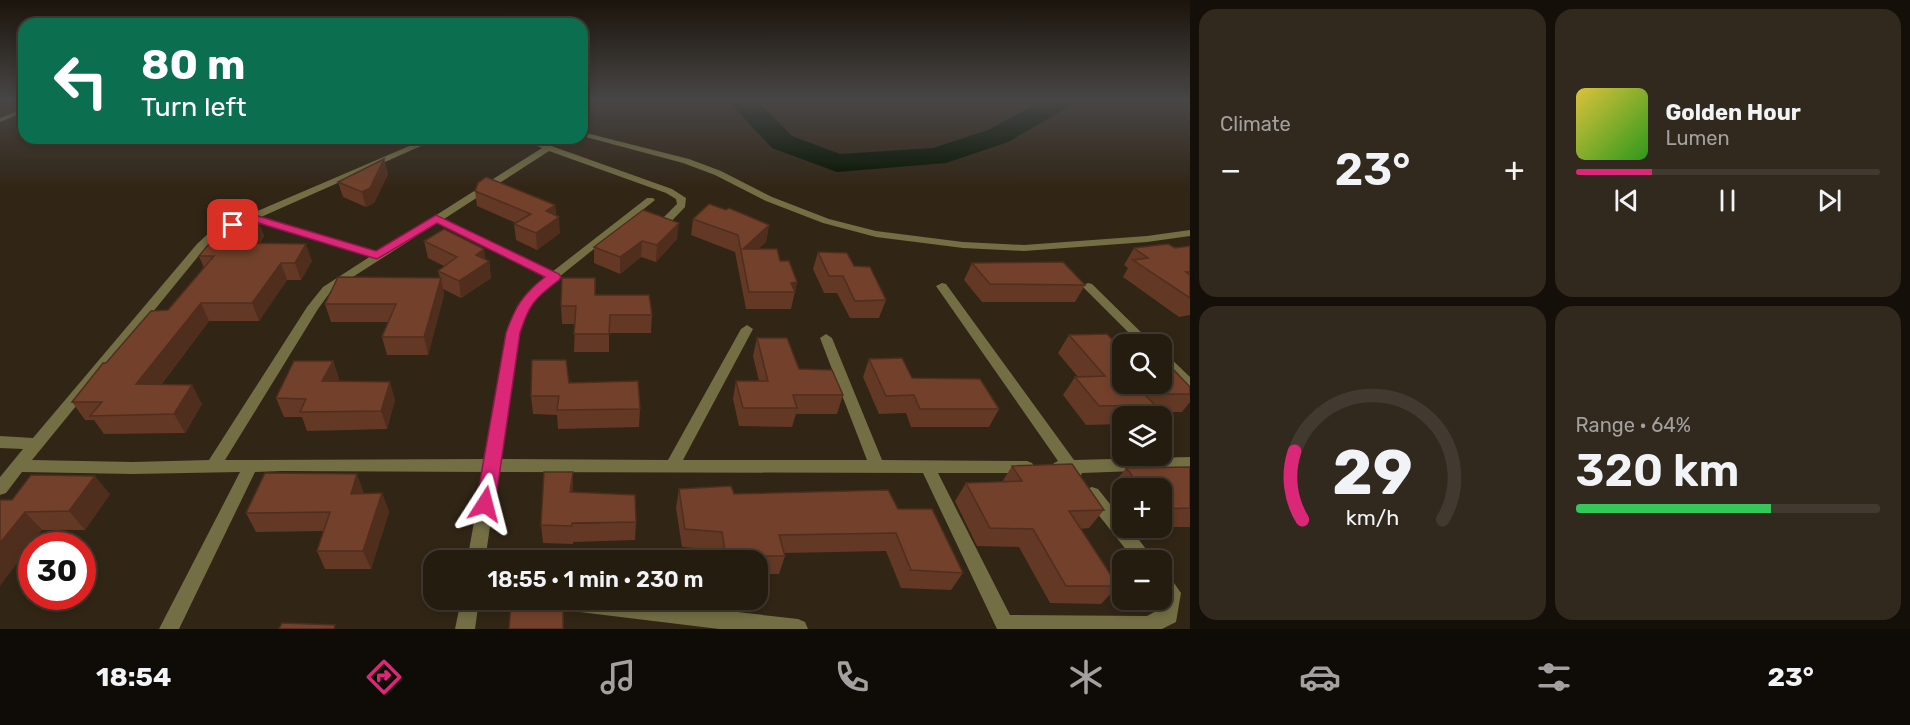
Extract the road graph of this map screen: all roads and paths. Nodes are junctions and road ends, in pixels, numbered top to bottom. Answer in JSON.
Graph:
{"nodes":[{"id":1,"x":588,"y":136,"type":"edge"},
{"id":2,"x":421,"y":144,"type":"edge"},
{"id":3,"x":537,"y":144,"type":"edge"},
{"id":4,"x":548,"y":148,"type":"junction"},
{"id":5,"x":650,"y":200,"type":"dead end"},
{"id":6,"x":251,"y":217,"type":"junction"},
{"id":7,"x":436,"y":219,"type":"junction"},
{"id":8,"x":660,"y":227,"type":"edge"},
{"id":9,"x":1190,"y":233,"type":"edge"},
{"id":10,"x":377,"y":255,"type":"junction"},
{"id":11,"x":554,"y":277,"type":"junction"},
{"id":12,"x":942,"y":286,"type":"dead end"},
{"id":13,"x":1088,"y":286,"type":"dead end"},
{"id":14,"x":747,"y":329,"type":"dead end"},
{"id":15,"x":1137,"y":334,"type":"edge"},
{"id":16,"x":826,"y":338,"type":"dead end"},
{"id":17,"x":1172,"y":368,"type":"edge"},
{"id":18,"x":1190,"y":385,"type":"edge"},
{"id":19,"x":0,"y":442,"type":"edge"},
{"id":20,"x":35,"y":444,"type":"junction"},
{"id":21,"x":1190,"y":463,"type":"edge"},
{"id":22,"x":214,"y":465,"type":"junction"},
{"id":23,"x":252,"y":465,"type":"junction"},
{"id":24,"x":17,"y":466,"type":"junction"},
{"id":25,"x":491,"y":466,"type":"junction"},
{"id":26,"x":672,"y":466,"type":"junction"},
{"id":27,"x":877,"y":466,"type":"junction"},
{"id":28,"x":927,"y":466,"type":"junction"},
{"id":29,"x":1070,"y":467,"type":"junction"},
{"id":30,"x":0,"y":488,"type":"edge"},
{"id":31,"x":478,"y":550,"type":"edge"},
{"id":32,"x":1137,"y":550,"type":"edge"},
{"id":33,"x":468,"y":610,"type":"edge"},
{"id":34,"x":639,"y":610,"type":"edge"},
{"id":35,"x":1170,"y":610,"type":"edge"},
{"id":36,"x":1005,"y":626,"type":"edge"},
{"id":37,"x":170,"y":629,"type":"edge"},
{"id":38,"x":465,"y":629,"type":"edge"},
{"id":39,"x":798,"y":629,"type":"edge"}],
"edges":[{"from":1,"to":9,"type":"street"},
{"from":2,"to":6,"type":"street"},
{"from":3,"to":4,"type":"street"},
{"from":4,"to":7,"type":"street"},
{"from":4,"to":8,"type":"street"},
{"from":5,"to":11,"type":"street"},
{"from":6,"to":10,"type":"street"},
{"from":6,"to":20,"type":"street"},
{"from":7,"to":10,"type":"street"},
{"from":7,"to":11,"type":"street"},
{"from":10,"to":22,"type":"street"},
{"from":11,"to":25,"type":"street"},
{"from":12,"to":29,"type":"street"},
{"from":13,"to":15,"type":"street"},
{"from":14,"to":26,"type":"street"},
{"from":16,"to":27,"type":"street"},
{"from":17,"to":18,"type":"street"},
{"from":19,"to":20,"type":"street"},
{"from":20,"to":24,"type":"street"},
{"from":21,"to":29,"type":"street"},
{"from":22,"to":23,"type":"street"},
{"from":22,"to":24,"type":"street"},
{"from":23,"to":25,"type":"street"},
{"from":23,"to":37,"type":"street"},
{"from":24,"to":30,"type":"street"},
{"from":25,"to":26,"type":"street"},
{"from":25,"to":31,"type":"street"},
{"from":26,"to":27,"type":"street"},
{"from":27,"to":28,"type":"street"},
{"from":28,"to":29,"type":"street"},
{"from":28,"to":36,"type":"street"},
{"from":29,"to":32,"type":"street"},
{"from":33,"to":38,"type":"street"},
{"from":34,"to":39,"type":"street"},
{"from":35,"to":36,"type":"street"}]}
